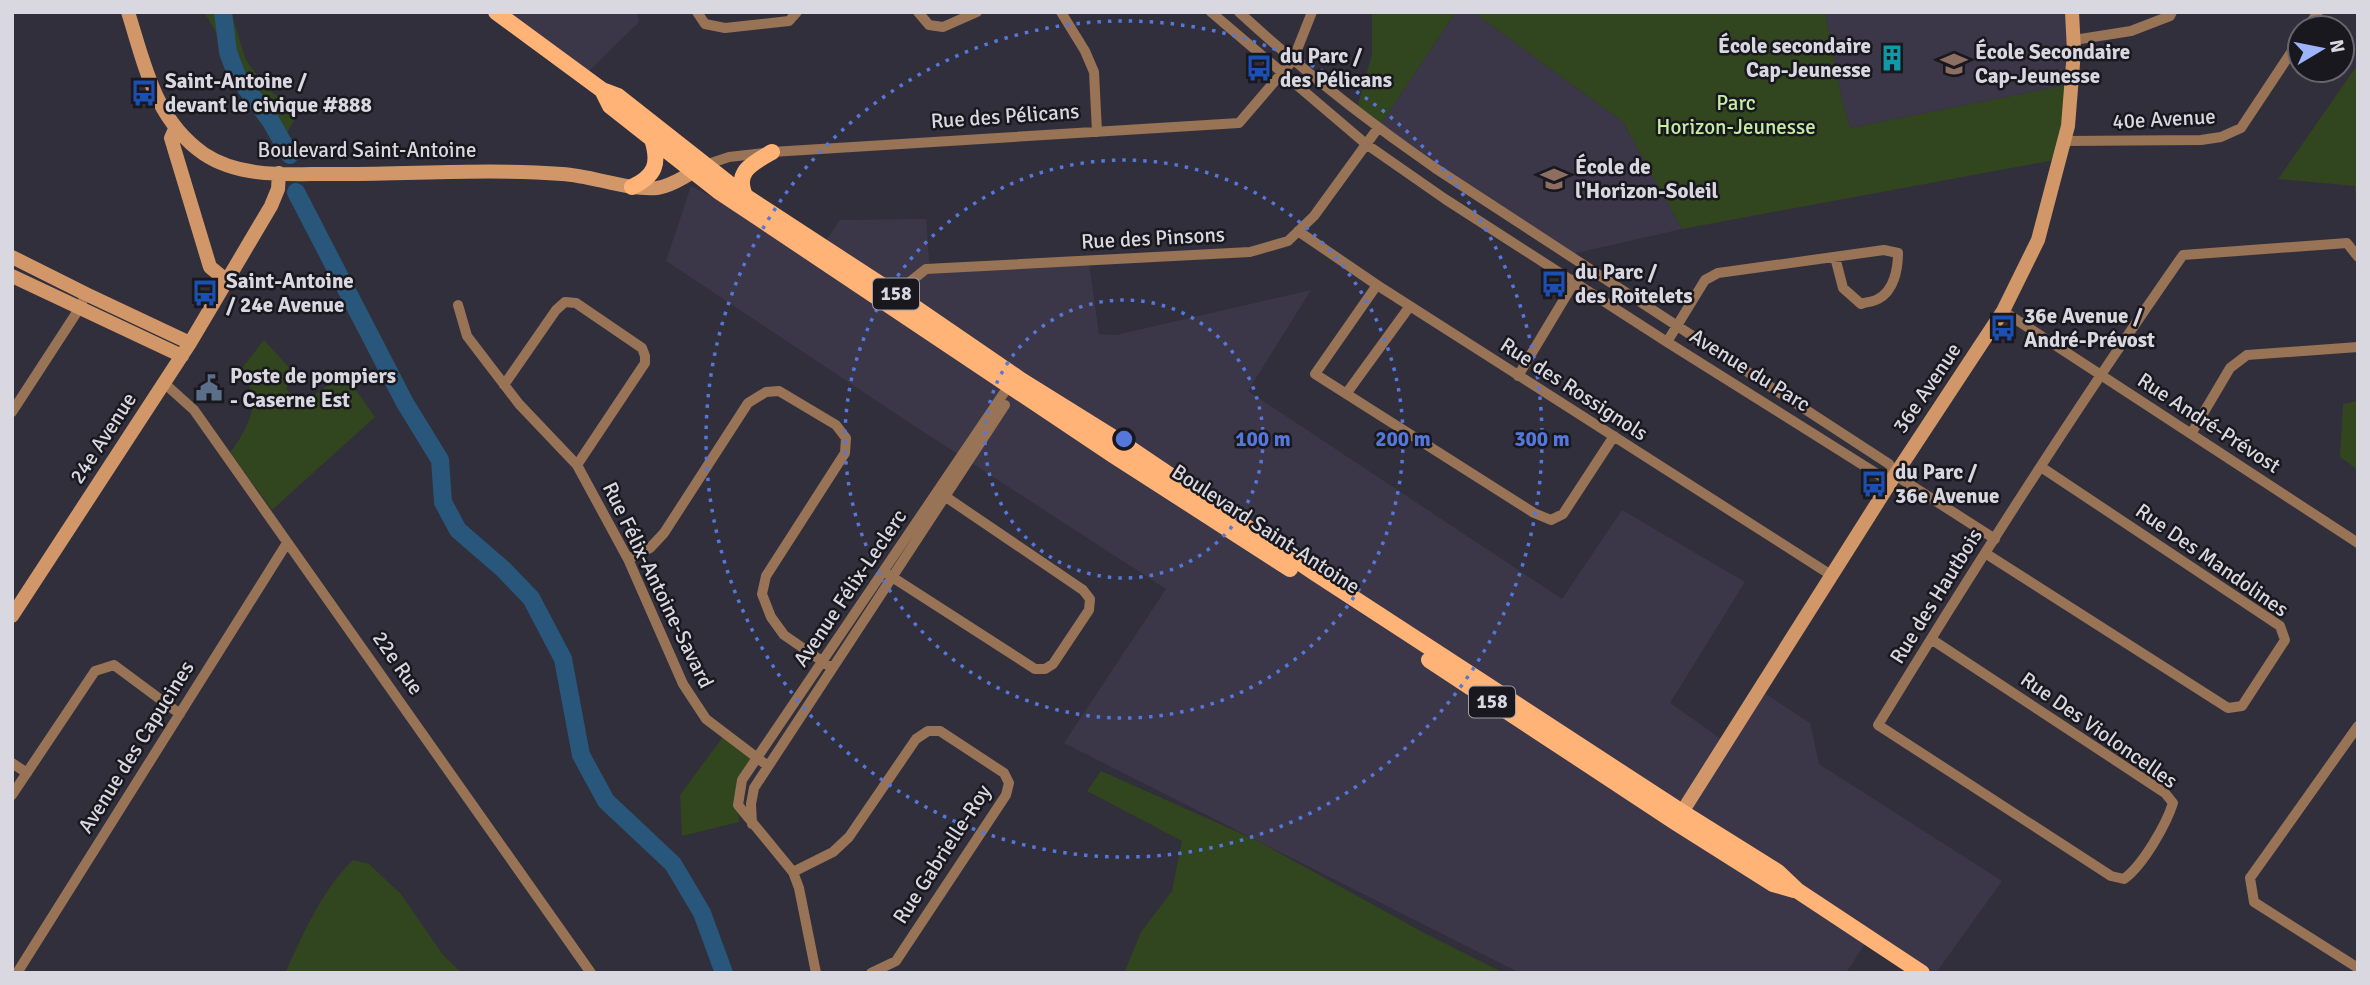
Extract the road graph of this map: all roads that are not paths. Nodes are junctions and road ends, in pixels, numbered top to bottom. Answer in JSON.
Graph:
{"nodes":[{"id":1,"x":128,"y":12,"type":"edge"},
{"id":2,"x":496,"y":12,"type":"edge"},
{"id":3,"x":697,"y":12,"type":"edge"},
{"id":4,"x":797,"y":12,"type":"edge"},
{"id":5,"x":918,"y":12,"type":"edge"},
{"id":6,"x":977,"y":12,"type":"edge"},
{"id":7,"x":1062,"y":12,"type":"edge"},
{"id":8,"x":1211,"y":12,"type":"edge"},
{"id":9,"x":1239,"y":12,"type":"edge"},
{"id":10,"x":1312,"y":12,"type":"edge"},
{"id":11,"x":2072,"y":12,"type":"edge"},
{"id":12,"x":2172,"y":12,"type":"edge"},
{"id":13,"x":2074,"y":40,"type":"junction"},
{"id":14,"x":1293,"y":60,"type":"junction"},
{"id":15,"x":2286,"y":60,"type":"edge"},
{"id":16,"x":1282,"y":72,"type":"junction"},
{"id":17,"x":602,"y":90,"type":"junction"},
{"id":18,"x":1378,"y":128,"type":"junction"},
{"id":19,"x":175,"y":129,"type":"junction"},
{"id":20,"x":1097,"y":132,"type":"junction"},
{"id":21,"x":652,"y":139,"type":"junction"},
{"id":22,"x":2064,"y":141,"type":"junction"},
{"id":23,"x":1366,"y":144,"type":"junction"},
{"id":24,"x":772,"y":152,"type":"junction"},
{"id":25,"x":699,"y":168,"type":"junction"},
{"id":26,"x":279,"y":173,"type":"junction"},
{"id":27,"x":1457,"y":183,"type":"junction"},
{"id":28,"x":632,"y":187,"type":"junction"},
{"id":29,"x":745,"y":196,"type":"junction"},
{"id":30,"x":1445,"y":199,"type":"junction"},
{"id":31,"x":1298,"y":231,"type":"junction"},
{"id":32,"x":12,"y":257,"type":"edge"},
{"id":33,"x":1835,"y":257,"type":"junction"},
{"id":34,"x":2358,"y":257,"type":"edge"},
{"id":35,"x":1584,"y":267,"type":"junction"},
{"id":36,"x":12,"y":276,"type":"edge"},
{"id":37,"x":227,"y":281,"type":"junction"},
{"id":38,"x":1573,"y":281,"type":"junction"},
{"id":39,"x":1377,"y":285,"type":"junction"},
{"id":40,"x":86,"y":294,"type":"junction"},
{"id":41,"x":897,"y":303,"type":"junction"},
{"id":42,"x":458,"y":305,"type":"dead end"},
{"id":43,"x":1410,"y":306,"type":"junction"},
{"id":44,"x":79,"y":309,"type":"junction"},
{"id":45,"x":2003,"y":311,"type":"junction"},
{"id":46,"x":1676,"y":326,"type":"junction"},
{"id":47,"x":1667,"y":342,"type":"junction"},
{"id":48,"x":190,"y":343,"type":"junction"},
{"id":49,"x":2358,"y":347,"type":"edge"},
{"id":50,"x":182,"y":356,"type":"junction"},
{"id":51,"x":2100,"y":374,"type":"junction"},
{"id":52,"x":1518,"y":376,"type":"junction"},
{"id":53,"x":164,"y":383,"type":"junction"},
{"id":54,"x":1015,"y":383,"type":"junction"},
{"id":55,"x":504,"y":385,"type":"junction"},
{"id":56,"x":1346,"y":394,"type":"junction"},
{"id":57,"x":12,"y":412,"type":"edge"},
{"id":58,"x":2190,"y":434,"type":"junction"},
{"id":59,"x":1614,"y":436,"type":"junction"},
{"id":60,"x":577,"y":465,"type":"junction"},
{"id":61,"x":2041,"y":467,"type":"junction"},
{"id":62,"x":1895,"y":475,"type":"junction"},
{"id":63,"x":942,"y":495,"type":"junction"},
{"id":64,"x":1995,"y":539,"type":"junction"},
{"id":65,"x":287,"y":543,"type":"junction"},
{"id":66,"x":2358,"y":543,"type":"edge"},
{"id":67,"x":1986,"y":553,"type":"junction"},
{"id":68,"x":628,"y":559,"type":"junction"},
{"id":69,"x":889,"y":575,"type":"junction"},
{"id":70,"x":1832,"y":575,"type":"junction"},
{"id":71,"x":12,"y":616,"type":"edge"},
{"id":72,"x":1931,"y":639,"type":"junction"},
{"id":73,"x":828,"y":665,"type":"junction"},
{"id":74,"x":180,"y":714,"type":"junction"},
{"id":75,"x":1878,"y":725,"type":"joint"},
{"id":76,"x":2358,"y":726,"type":"edge"},
{"id":77,"x":758,"y":758,"type":"junction"},
{"id":78,"x":12,"y":763,"type":"edge"},
{"id":79,"x":768,"y":766,"type":"junction"},
{"id":80,"x":27,"y":773,"type":"junction"},
{"id":81,"x":12,"y":795,"type":"edge"},
{"id":82,"x":1678,"y":817,"type":"junction"},
{"id":83,"x":752,"y":824,"type":"junction"},
{"id":84,"x":793,"y":872,"type":"junction"},
{"id":85,"x":2358,"y":971,"type":"edge"},
{"id":86,"x":17,"y":973,"type":"edge"},
{"id":87,"x":591,"y":973,"type":"edge"},
{"id":88,"x":816,"y":973,"type":"edge"},
{"id":89,"x":872,"y":973,"type":"edge"},
{"id":90,"x":1922,"y":973,"type":"edge"}],
"edges":[{"from":1,"to":19,"type":"street","name":"Boulevard Saint-Antoine"},
{"from":2,"to":17,"type":"main road","number":"158"},
{"from":3,"to":4,"type":"street"},
{"from":5,"to":6,"type":"street"},
{"from":7,"to":20,"type":"street"},
{"from":8,"to":16,"type":"street","name":"Avenue du Parc"},
{"from":9,"to":14,"type":"street","name":"Avenue du Parc"},
{"from":10,"to":14,"type":"street"},
{"from":11,"to":13,"type":"street","name":"36e Avenue"},
{"from":12,"to":13,"type":"street"},
{"from":13,"to":22,"type":"street","name":"36e Avenue"},
{"from":14,"to":16,"type":"street","name":"Rue des Pélicans"},
{"from":14,"to":18,"type":"street","name":"Avenue du Parc"},
{"from":15,"to":22,"type":"street","name":"40e Avenue"},
{"from":16,"to":20,"type":"street","name":"Rue des Pélicans"},
{"from":16,"to":23,"type":"street","name":"Avenue du Parc"},
{"from":17,"to":21,"type":"main road","number":"158"},
{"from":17,"to":25,"type":"main road","number":"158"},
{"from":18,"to":23,"type":"street","name":"Rue des Pinsons"},
{"from":18,"to":27,"type":"street","name":"Avenue du Parc"},
{"from":19,"to":26,"type":"street","name":"Boulevard Saint-Antoine"},
{"from":19,"to":37,"type":"street"},
{"from":20,"to":24,"type":"street","name":"Rue des Pélicans"},
{"from":21,"to":25,"type":"main road","number":"158"},
{"from":21,"to":28,"type":"main road"},
{"from":22,"to":45,"type":"street","name":"36e Avenue"},
{"from":23,"to":30,"type":"street","name":"Avenue du Parc"},
{"from":23,"to":31,"type":"street","name":"Rue des Pinsons"},
{"from":24,"to":25,"type":"street","name":"Rue des Pélicans"},
{"from":24,"to":29,"type":"main road"},
{"from":25,"to":28,"type":"street","name":"Boulevard Saint-Antoine"},
{"from":25,"to":29,"type":"main road","number":"158"},
{"from":25,"to":41,"type":"main road","name":"Boulevard Saint-Antoine","number":"158"},
{"from":26,"to":28,"type":"street","name":"Boulevard Saint-Antoine"},
{"from":26,"to":37,"type":"street","name":"24e Avenue"},
{"from":27,"to":30,"type":"street"},
{"from":27,"to":35,"type":"street","name":"Avenue du Parc"},
{"from":29,"to":41,"type":"main road","name":"Boulevard Saint-Antoine","number":"158"},
{"from":30,"to":38,"type":"street","name":"Avenue du Parc"},
{"from":31,"to":39,"type":"street","name":"Rue des Rossignols"},
{"from":31,"to":41,"type":"street","name":"Rue des Pinsons"},
{"from":32,"to":40,"type":"street"},
{"from":33,"to":33,"type":"street"},
{"from":33,"to":46,"type":"street"},
{"from":34,"to":51,"type":"street","name":"Rue des Hautbois"},
{"from":35,"to":38,"type":"street"},
{"from":35,"to":46,"type":"street","name":"Avenue du Parc"},
{"from":36,"to":44,"type":"street"},
{"from":37,"to":48,"type":"street","name":"24e Avenue"},
{"from":38,"to":47,"type":"street","name":"Avenue du Parc"},
{"from":38,"to":52,"type":"street"},
{"from":39,"to":43,"type":"street","name":"Rue des Rossignols"},
{"from":39,"to":56,"type":"street"},
{"from":40,"to":44,"type":"street"},
{"from":40,"to":48,"type":"street"},
{"from":41,"to":54,"type":"main road","name":"Boulevard Saint-Antoine","number":"158"},
{"from":42,"to":55,"type":"street","name":"Rue Félix-Antoine-Savard"},
{"from":43,"to":52,"type":"street","name":"Rue des Rossignols"},
{"from":43,"to":56,"type":"street"},
{"from":44,"to":50,"type":"street"},
{"from":44,"to":57,"type":"street"},
{"from":45,"to":51,"type":"street","name":"Rue André-Prévost"},
{"from":45,"to":62,"type":"street","name":"36e Avenue"},
{"from":46,"to":47,"type":"street"},
{"from":46,"to":62,"type":"street","name":"Avenue du Parc"},
{"from":47,"to":62,"type":"street","name":"Avenue du Parc"},
{"from":48,"to":50,"type":"street","name":"24e Avenue"},
{"from":49,"to":58,"type":"street"},
{"from":50,"to":53,"type":"street","name":"24e Avenue"},
{"from":51,"to":58,"type":"street","name":"Rue André-Prévost"},
{"from":51,"to":61,"type":"street","name":"Rue des Hautbois"},
{"from":52,"to":59,"type":"street","name":"Rue des Rossignols"},
{"from":53,"to":65,"type":"street","name":"22e Rue"},
{"from":53,"to":71,"type":"street","name":"24e Avenue"},
{"from":54,"to":63,"type":"street","name":"Avenue Félix-Leclerc"},
{"from":54,"to":82,"type":"main road","name":"Boulevard Saint-Antoine","number":"158"},
{"from":55,"to":60,"type":"street","name":"Rue Félix-Antoine-Savard"},
{"from":55,"to":60,"type":"street"},
{"from":56,"to":59,"type":"street"},
{"from":58,"to":66,"type":"street","name":"Rue André-Prévost"},
{"from":59,"to":70,"type":"street","name":"Rue des Rossignols"},
{"from":60,"to":68,"type":"street","name":"Rue Félix-Antoine-Savard"},
{"from":61,"to":64,"type":"street","name":"Rue des Hautbois"},
{"from":61,"to":67,"type":"street","name":"Rue Des Mandolines"},
{"from":62,"to":64,"type":"street","name":"Avenue du Parc"},
{"from":62,"to":70,"type":"street","name":"36e Avenue"},
{"from":63,"to":69,"type":"street","name":"Avenue Félix-Leclerc"},
{"from":63,"to":69,"type":"street"},
{"from":64,"to":67,"type":"street","name":"Rue des Hautbois"},
{"from":65,"to":74,"type":"street","name":"Avenue des Capucines"},
{"from":65,"to":87,"type":"street","name":"22e Rue"},
{"from":67,"to":72,"type":"street","name":"Rue des Hautbois"},
{"from":68,"to":73,"type":"street"},
{"from":68,"to":77,"type":"street","name":"Rue Félix-Antoine-Savard"},
{"from":69,"to":73,"type":"street","name":"Avenue Félix-Leclerc"},
{"from":70,"to":82,"type":"street","name":"36e Avenue"},
{"from":72,"to":75,"type":"street","name":"Rue des Hautbois"},
{"from":72,"to":75,"type":"street","name":"Rue Des Violoncelles"},
{"from":73,"to":77,"type":"street","name":"Avenue Félix-Leclerc"},
{"from":73,"to":79,"type":"street","name":"Avenue Félix-Leclerc"},
{"from":74,"to":80,"type":"street"},
{"from":74,"to":86,"type":"street","name":"Avenue des Capucines"},
{"from":76,"to":85,"type":"street"},
{"from":77,"to":79,"type":"street","name":"Rue Félix-Antoine-Savard"},
{"from":77,"to":83,"type":"street","name":"Avenue Félix-Leclerc"},
{"from":78,"to":80,"type":"street"},
{"from":79,"to":83,"type":"street","name":"Avenue Félix-Leclerc"},
{"from":80,"to":81,"type":"street"},
{"from":82,"to":90,"type":"main road","name":"Boulevard Saint-Antoine","number":"158"},
{"from":83,"to":84,"type":"street","name":"Avenue Félix-Leclerc"},
{"from":84,"to":88,"type":"street","name":"Avenue Félix-Leclerc"},
{"from":84,"to":89,"type":"street","name":"Rue Gabrielle-Roy"}]}
